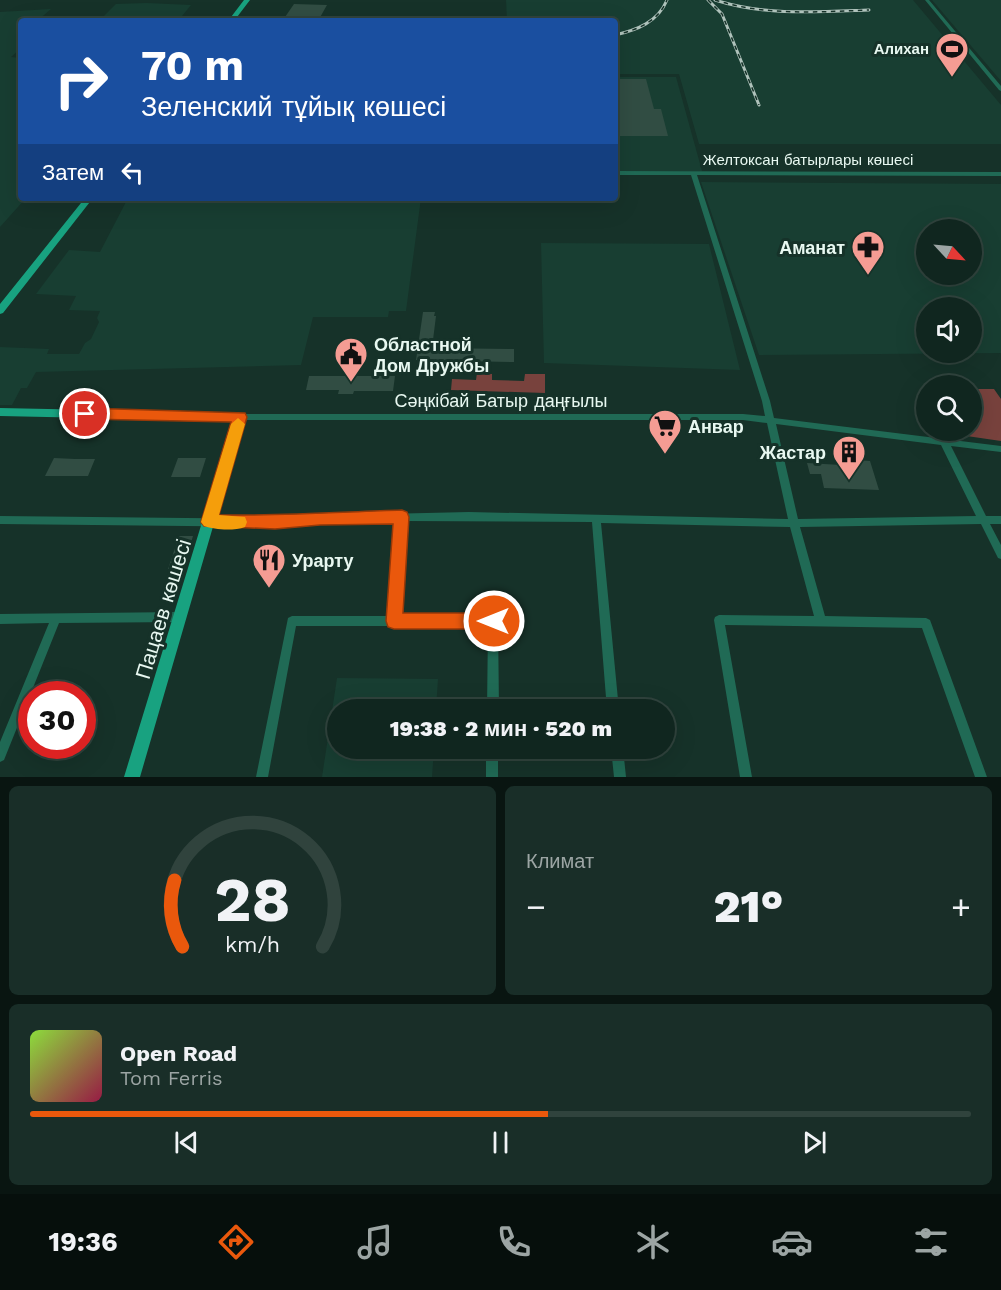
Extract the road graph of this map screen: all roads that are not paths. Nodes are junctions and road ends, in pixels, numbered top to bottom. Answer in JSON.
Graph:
{"nodes":[{"id":1,"x":243,"y":0,"type":"edge"},
{"id":2,"x":248,"y":0,"type":"edge"},
{"id":3,"x":927,"y":0,"type":"edge"},
{"id":4,"x":240,"y":9,"type":"junction"},
{"id":5,"x":233,"y":18,"type":"edge"},
{"id":6,"x":1001,"y":89,"type":"edge"},
{"id":7,"x":618,"y":173,"type":"edge"},
{"id":8,"x":693,"y":173,"type":"junction"},
{"id":9,"x":1001,"y":174,"type":"edge"},
{"id":10,"x":87,"y":201,"type":"edge"},
{"id":11,"x":0,"y":311,"type":"edge"},
{"id":12,"x":0,"y":412,"type":"edge"},
{"id":13,"x":240,"y":417,"type":"junction"},
{"id":14,"x":771,"y":420,"type":"junction"},
{"id":15,"x":945,"y":444,"type":"junction"},
{"id":16,"x":1001,"y":449,"type":"edge"},
{"id":17,"x":402,"y":517,"type":"junction"},
{"id":18,"x":596,"y":519,"type":"junction"},
{"id":19,"x":0,"y":520,"type":"edge"},
{"id":20,"x":985,"y":520,"type":"junction"},
{"id":21,"x":1001,"y":520,"type":"edge"},
{"id":22,"x":209,"y":522,"type":"junction"},
{"id":23,"x":794,"y":523,"type":"junction"},
{"id":24,"x":1001,"y":555,"type":"edge"},
{"id":25,"x":181,"y":617,"type":"junction"},
{"id":26,"x":0,"y":619,"type":"edge"},
{"id":27,"x":56,"y":619,"type":"junction"},
{"id":28,"x":394,"y":621,"type":"junction"},
{"id":29,"x":822,"y":621,"type":"junction"},
{"id":30,"x":493,"y":699,"type":"edge"},
{"id":31,"x":612,"y":699,"type":"edge"},
{"id":32,"x":0,"y":756,"type":"edge"},
{"id":33,"x":492,"y":759,"type":"edge"},
{"id":34,"x":618,"y":759,"type":"edge"},
{"id":35,"x":132,"y":777,"type":"edge"},
{"id":36,"x":262,"y":777,"type":"edge"},
{"id":37,"x":492,"y":777,"type":"edge"},
{"id":38,"x":620,"y":777,"type":"edge"},
{"id":39,"x":746,"y":777,"type":"edge"},
{"id":40,"x":981,"y":777,"type":"edge"}],
"edges":[{"from":1,"to":4,"type":"main road"},
{"from":2,"to":4,"type":"main road"},
{"from":3,"to":6,"type":"street"},
{"from":4,"to":5,"type":"main road"},
{"from":7,"to":8,"type":"street","name":"Желтоксан батырлары көшесі"},
{"from":8,"to":9,"type":"street","name":"Желтоксан батырлары көшесі"},
{"from":8,"to":14,"type":"street"},
{"from":10,"to":11,"type":"main road"},
{"from":12,"to":13,"type":"main road","name":"Сәңкібай Батыр даңғылы"},
{"from":13,"to":14,"type":"street","name":"Сәңкібай Батыр даңғылы"},
{"from":13,"to":22,"type":"main road","name":"Пацаев көшесі"},
{"from":14,"to":15,"type":"street","name":"Сәңкібай Батыр даңғылы"},
{"from":14,"to":23,"type":"street"},
{"from":15,"to":16,"type":"street","name":"Сәңкібай Батыр даңғылы"},
{"from":15,"to":20,"type":"street"},
{"from":17,"to":18,"type":"street"},
{"from":17,"to":22,"type":"street"},
{"from":17,"to":28,"type":"street"},
{"from":18,"to":23,"type":"street"},
{"from":18,"to":31,"type":"street"},
{"from":19,"to":22,"type":"street"},
{"from":20,"to":21,"type":"street"},
{"from":20,"to":23,"type":"street"},
{"from":20,"to":24,"type":"street"},
{"from":22,"to":25,"type":"main road","name":"Пацаев көшесі"},
{"from":23,"to":29,"type":"street"},
{"from":25,"to":27,"type":"street"},
{"from":25,"to":35,"type":"main road","name":"Пацаев көшесі"},
{"from":26,"to":27,"type":"street"},
{"from":27,"to":32,"type":"street"},
{"from":28,"to":30,"type":"street"},
{"from":28,"to":36,"type":"street"},
{"from":29,"to":39,"type":"street"},
{"from":29,"to":40,"type":"street"},
{"from":33,"to":37,"type":"street"},
{"from":34,"to":38,"type":"street"}]}
